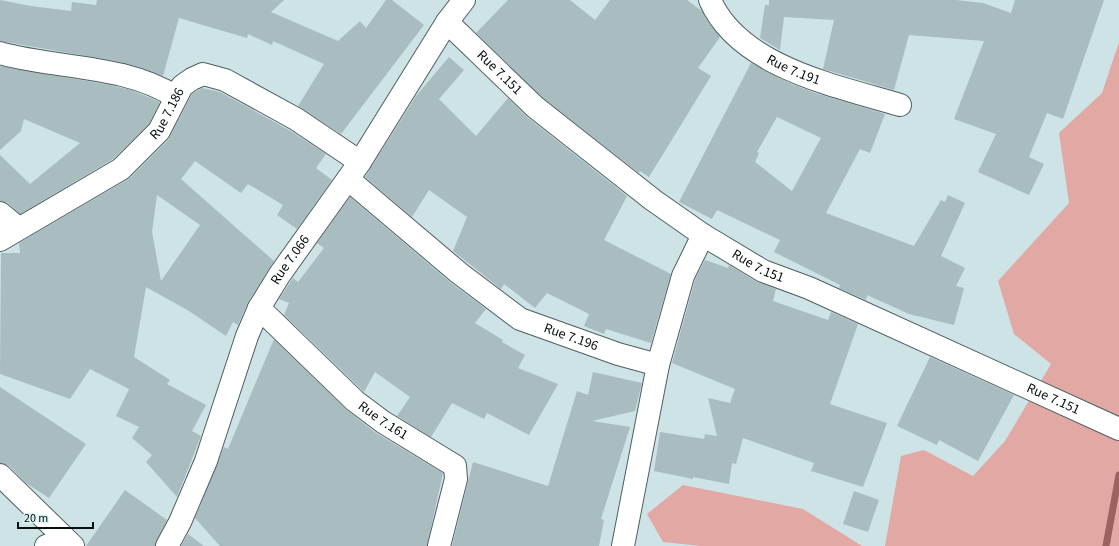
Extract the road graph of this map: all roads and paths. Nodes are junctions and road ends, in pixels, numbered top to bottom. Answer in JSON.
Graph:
{"nodes":[{"id":1,"x":464,"y":0,"type":"edge"},
{"id":2,"x":710,"y":0,"type":"edge"},
{"id":3,"x":447,"y":22,"type":"junction"},
{"id":4,"x":0,"y":53,"type":"edge"},
{"id":5,"x":176,"y":97,"type":"junction"},
{"id":6,"x":900,"y":105,"type":"dead end"},
{"id":7,"x":354,"y":171,"type":"junction"},
{"id":8,"x":0,"y":213,"type":"edge"},
{"id":9,"x":9,"y":234,"type":"edge"},
{"id":10,"x":703,"y":235,"type":"junction"},
{"id":11,"x":259,"y":308,"type":"junction"},
{"id":12,"x":658,"y":365,"type":"junction"},
{"id":13,"x":1119,"y":429,"type":"edge"},
{"id":14,"x":0,"y":475,"type":"edge"},
{"id":15,"x":61,"y":544,"type":"edge"},
{"id":16,"x":167,"y":546,"type":"edge"},
{"id":17,"x":439,"y":546,"type":"edge"},
{"id":18,"x":622,"y":546,"type":"edge"}],
"edges":[{"from":1,"to":3,"type":"street","name":"Rue 7.066"},
{"from":2,"to":6,"type":"street","name":"Rue 7.191"},
{"from":3,"to":7,"type":"street","name":"Rue 7.066"},
{"from":3,"to":10,"type":"street","name":"Rue 7.151"},
{"from":4,"to":5,"type":"street"},
{"from":5,"to":7,"type":"street","name":"Rue 7.186"},
{"from":5,"to":9,"type":"street","name":"Rue 7.186"},
{"from":7,"to":11,"type":"street","name":"Rue 7.066"},
{"from":7,"to":12,"type":"street","name":"Rue 7.196"},
{"from":8,"to":9,"type":"street"},
{"from":10,"to":12,"type":"street"},
{"from":10,"to":13,"type":"street","name":"Rue 7.151"},
{"from":11,"to":16,"type":"street","name":"Rue 7.066"},
{"from":11,"to":17,"type":"street","name":"Rue 7.161"},
{"from":12,"to":18,"type":"street"},
{"from":14,"to":15,"type":"street"}]}
